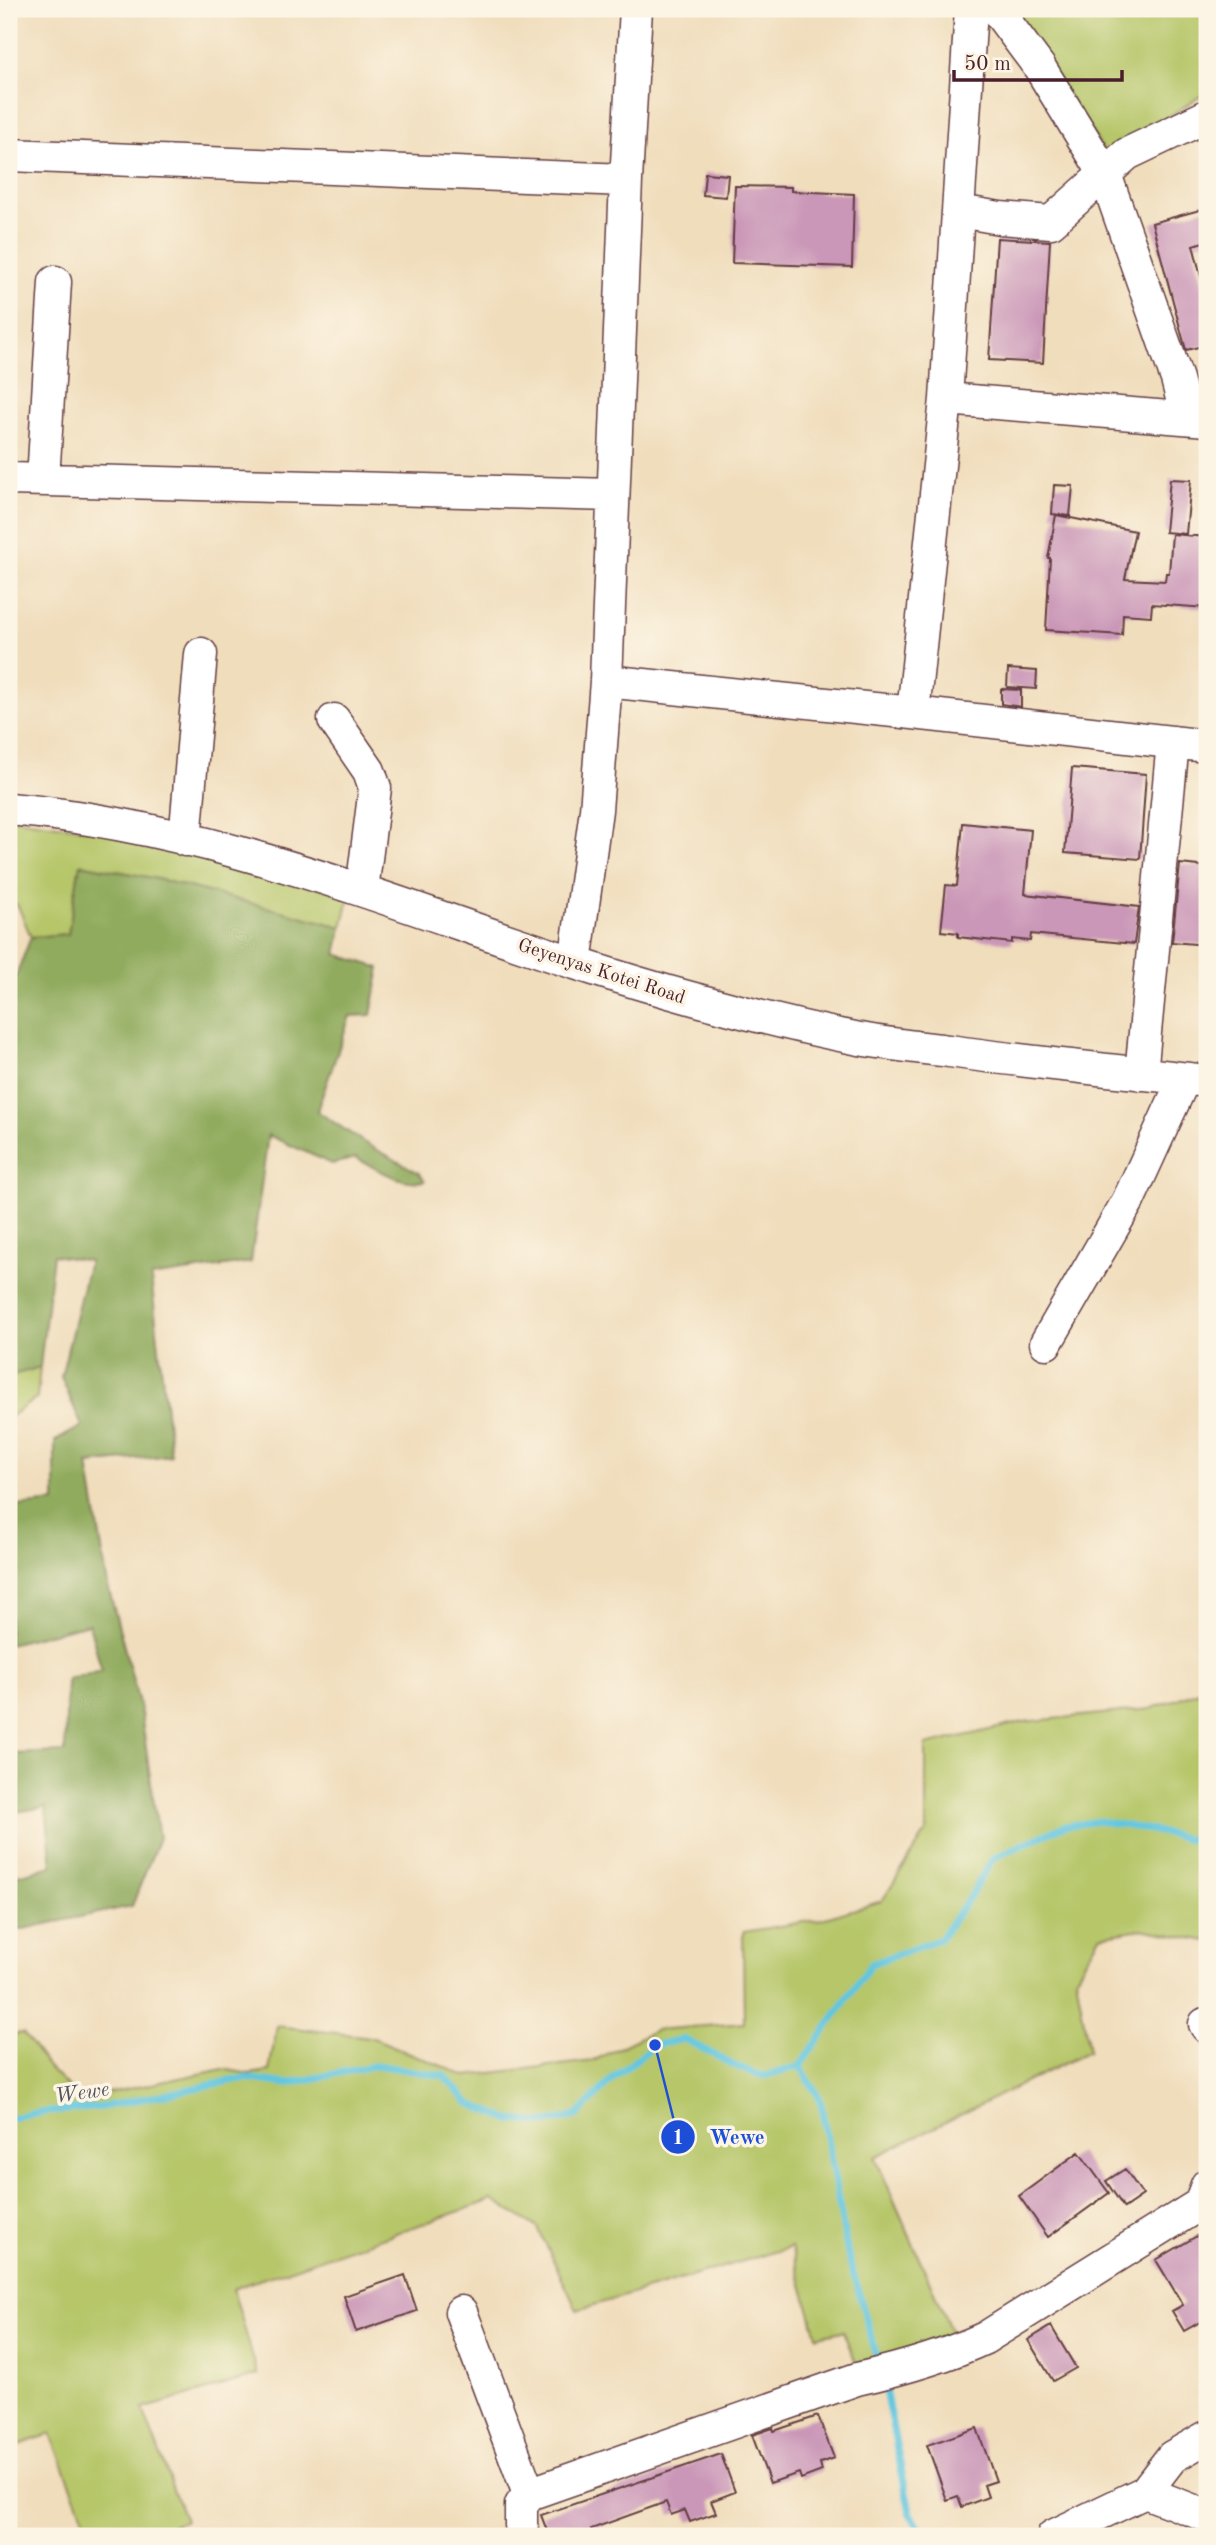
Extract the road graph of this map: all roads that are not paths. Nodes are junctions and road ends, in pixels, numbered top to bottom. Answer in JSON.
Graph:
{"nodes":[{"id":1,"x":636,"y":9,"type":"edge"},
{"id":2,"x":971,"y":9,"type":"edge"},
{"id":3,"x":996,"y":9,"type":"edge"},
{"id":4,"x":1207,"y":116,"type":"edge"},
{"id":5,"x":9,"y":155,"type":"edge"},
{"id":6,"x":1105,"y":174,"type":"junction"},
{"id":7,"x":626,"y":180,"type":"junction"},
{"id":8,"x":959,"y":211,"type":"junction"},
{"id":9,"x":55,"y":282,"type":"dead end"},
{"id":10,"x":946,"y":399,"type":"junction"},
{"id":11,"x":1197,"y":419,"type":"edge"},
{"id":12,"x":9,"y":479,"type":"edge"},
{"id":13,"x":43,"y":480,"type":"junction"},
{"id":14,"x":613,"y":495,"type":"junction"},
{"id":15,"x":201,"y":653,"type":"dead end"},
{"id":16,"x":606,"y":681,"type":"junction"},
{"id":17,"x":913,"y":713,"type":"junction"},
{"id":18,"x":334,"y":720,"type":"dead end"},
{"id":19,"x":1173,"y":743,"type":"junction"},
{"id":20,"x":1207,"y":746,"type":"edge"},
{"id":21,"x":9,"y":809,"type":"edge"},
{"id":22,"x":185,"y":840,"type":"junction"},
{"id":23,"x":362,"y":890,"type":"junction"},
{"id":24,"x":575,"y":963,"type":"junction"},
{"id":25,"x":1141,"y":1074,"type":"junction"},
{"id":26,"x":1196,"y":1080,"type":"edge"},
{"id":27,"x":1046,"y":1343,"type":"dead end"},
{"id":28,"x":1207,"y":2185,"type":"edge"},
{"id":29,"x":461,"y":2312,"type":"dead end"},
{"id":30,"x":1207,"y":2437,"type":"edge"},
{"id":31,"x":1145,"y":2492,"type":"junction"},
{"id":32,"x":530,"y":2494,"type":"junction"},
{"id":33,"x":1207,"y":2516,"type":"edge"},
{"id":34,"x":524,"y":2536,"type":"edge"},
{"id":35,"x":1053,"y":2536,"type":"edge"}],
"edges":[{"from":1,"to":7,"type":"street"},
{"from":2,"to":8,"type":"street"},
{"from":3,"to":6,"type":"street"},
{"from":4,"to":6,"type":"street"},
{"from":5,"to":7,"type":"street"},
{"from":6,"to":8,"type":"street"},
{"from":6,"to":11,"type":"street"},
{"from":7,"to":14,"type":"street"},
{"from":8,"to":10,"type":"street"},
{"from":9,"to":13,"type":"street"},
{"from":10,"to":11,"type":"street"},
{"from":10,"to":17,"type":"street"},
{"from":12,"to":13,"type":"street"},
{"from":13,"to":14,"type":"street"},
{"from":14,"to":16,"type":"street"},
{"from":15,"to":22,"type":"street"},
{"from":16,"to":17,"type":"street"},
{"from":16,"to":24,"type":"street"},
{"from":17,"to":19,"type":"street"},
{"from":18,"to":23,"type":"street"},
{"from":19,"to":20,"type":"street"},
{"from":19,"to":25,"type":"street"},
{"from":21,"to":22,"type":"street","name":"Geyenyas Kotei Road"},
{"from":22,"to":23,"type":"street","name":"Geyenyas Kotei Road"},
{"from":23,"to":24,"type":"street","name":"Geyenyas Kotei Road"},
{"from":24,"to":25,"type":"street","name":"Geyenyas Kotei Road"},
{"from":25,"to":26,"type":"street","name":"Geyenyas Kotei Road"},
{"from":26,"to":27,"type":"street"},
{"from":28,"to":32,"type":"street"},
{"from":29,"to":32,"type":"street"},
{"from":30,"to":31,"type":"street"},
{"from":31,"to":33,"type":"street"},
{"from":31,"to":35,"type":"street"},
{"from":32,"to":34,"type":"street"}]}
